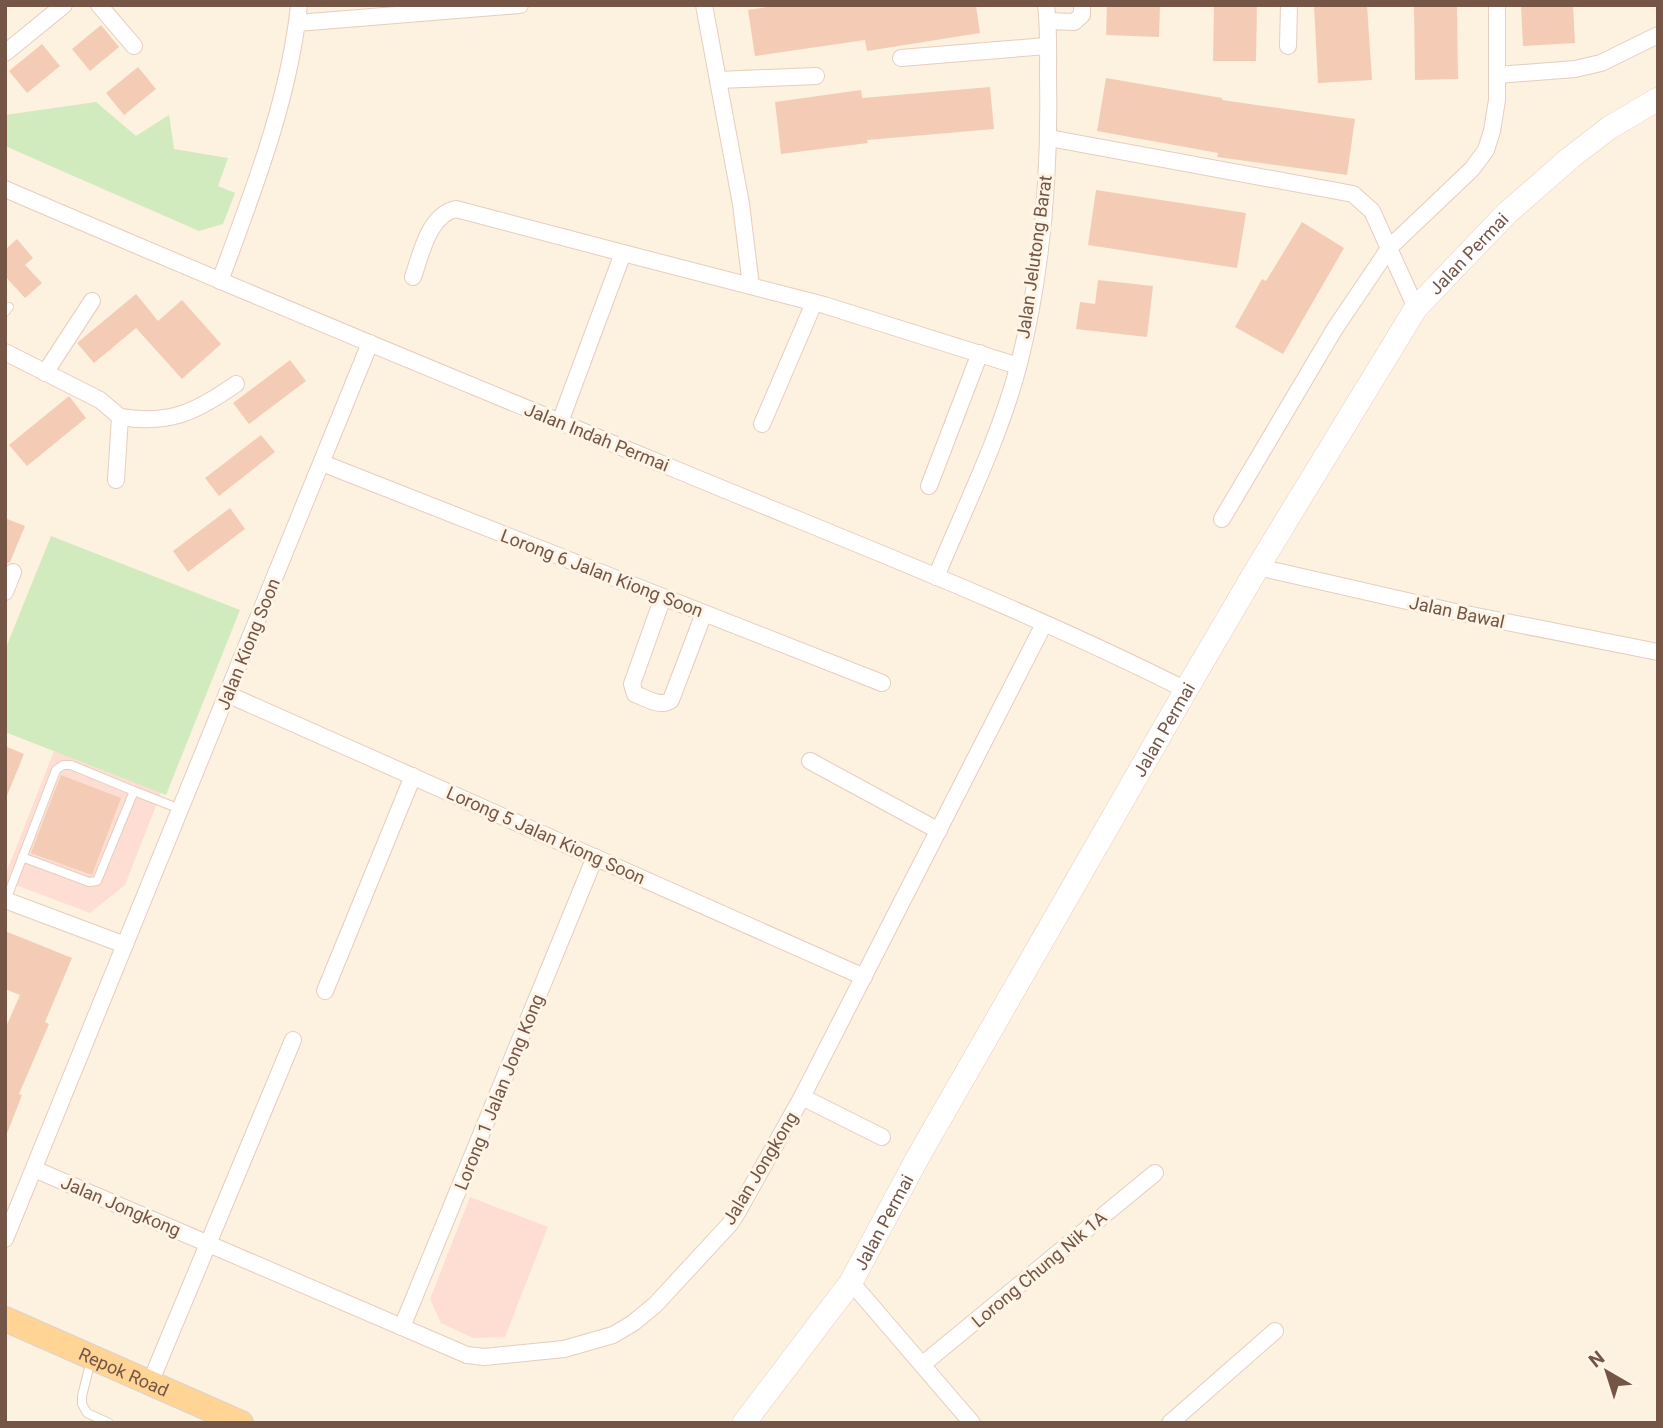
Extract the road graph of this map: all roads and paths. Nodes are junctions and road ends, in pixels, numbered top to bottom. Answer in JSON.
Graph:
{"nodes":[{"id":1,"x":64,"y":5,"type":"edge"},
{"id":2,"x":99,"y":5,"type":"edge"},
{"id":3,"x":299,"y":5,"type":"edge"},
{"id":4,"x":520,"y":5,"type":"edge"},
{"id":5,"x":704,"y":5,"type":"edge"},
{"id":6,"x":1082,"y":5,"type":"edge"},
{"id":7,"x":1289,"y":5,"type":"edge"},
{"id":8,"x":1497,"y":5,"type":"edge"},
{"id":9,"x":1047,"y":13,"type":"edge"},
{"id":10,"x":297,"y":23,"type":"junction"},
{"id":11,"x":1658,"y":35,"type":"edge"},
{"id":12,"x":1047,"y":46,"type":"junction"},
{"id":13,"x":1288,"y":46,"type":"dead end"},
{"id":14,"x":134,"y":47,"type":"dead end"},
{"id":15,"x":5,"y":53,"type":"edge"},
{"id":16,"x":901,"y":58,"type":"dead end"},
{"id":17,"x":1497,"y":75,"type":"junction"},
{"id":18,"x":816,"y":76,"type":"dead end"},
{"id":19,"x":718,"y":80,"type":"junction"},
{"id":20,"x":1658,"y":99,"type":"edge"},
{"id":21,"x":1049,"y":138,"type":"junction"},
{"id":22,"x":5,"y":189,"type":"edge"},
{"id":23,"x":1390,"y":247,"type":"junction"},
{"id":24,"x":623,"y":253,"type":"junction"},
{"id":25,"x":413,"y":277,"type":"dead end"},
{"id":26,"x":220,"y":281,"type":"junction"},
{"id":27,"x":751,"y":286,"type":"junction"},
{"id":28,"x":92,"y":301,"type":"dead end"},
{"id":29,"x":814,"y":303,"type":"junction"},
{"id":30,"x":1416,"y":308,"type":"junction"},
{"id":31,"x":370,"y":343,"type":"junction"},
{"id":32,"x":980,"y":353,"type":"junction"},
{"id":33,"x":8,"y":360,"type":"edge"},
{"id":34,"x":1018,"y":366,"type":"junction"},
{"id":35,"x":46,"y":373,"type":"junction"},
{"id":36,"x":236,"y":384,"type":"dead end"},
{"id":37,"x":120,"y":417,"type":"junction"},
{"id":38,"x":560,"y":422,"type":"junction"},
{"id":39,"x":762,"y":424,"type":"dead end"},
{"id":40,"x":322,"y":463,"type":"junction"},
{"id":41,"x":116,"y":480,"type":"dead end"},
{"id":42,"x":929,"y":486,"type":"dead end"},
{"id":43,"x":1222,"y":519,"type":"dead end"},
{"id":44,"x":1258,"y":567,"type":"junction"},
{"id":45,"x":13,"y":572,"type":"dead end"},
{"id":46,"x":936,"y":577,"type":"junction"},
{"id":47,"x":5,"y":592,"type":"edge"},
{"id":48,"x":663,"y":597,"type":"junction"},
{"id":49,"x":704,"y":613,"type":"junction"},
{"id":50,"x":1044,"y":624,"type":"junction"},
{"id":51,"x":1658,"y":652,"type":"edge"},
{"id":52,"x":882,"y":683,"type":"dead end"},
{"id":53,"x":1186,"y":690,"type":"junction"},
{"id":54,"x":227,"y":694,"type":"junction"},
{"id":55,"x":810,"y":761,"type":"dead end"},
{"id":56,"x":413,"y":776,"type":"junction"},
{"id":57,"x":134,"y":791,"type":"junction"},
{"id":58,"x":180,"y":809,"type":"junction"},
{"id":59,"x":939,"y":831,"type":"junction"},
{"id":60,"x":22,"y":857,"type":"junction"},
{"id":61,"x":595,"y":857,"type":"junction"},
{"id":62,"x":6,"y":900,"type":"edge"},
{"id":63,"x":125,"y":945,"type":"junction"},
{"id":64,"x":864,"y":977,"type":"junction"},
{"id":65,"x":325,"y":991,"type":"dead end"},
{"id":66,"x":293,"y":1040,"type":"dead end"},
{"id":67,"x":802,"y":1097,"type":"junction"},
{"id":68,"x":882,"y":1138,"type":"dead end"},
{"id":69,"x":33,"y":1169,"type":"junction"},
{"id":70,"x":1155,"y":1173,"type":"dead end"},
{"id":71,"x":5,"y":1239,"type":"edge"},
{"id":72,"x":208,"y":1244,"type":"junction"},
{"id":73,"x":851,"y":1282,"type":"junction"},
{"id":74,"x":5,"y":1320,"type":"edge"},
{"id":75,"x":402,"y":1327,"type":"junction"},
{"id":76,"x":1275,"y":1331,"type":"dead end"},
{"id":77,"x":91,"y":1357,"type":"junction"},
{"id":78,"x":923,"y":1364,"type":"junction"},
{"id":79,"x":150,"y":1383,"type":"junction"},
{"id":80,"x":109,"y":1423,"type":"edge"},
{"id":81,"x":241,"y":1423,"type":"edge"},
{"id":82,"x":744,"y":1423,"type":"edge"},
{"id":83,"x":971,"y":1423,"type":"edge"},
{"id":84,"x":1170,"y":1423,"type":"edge"}],
"edges":[{"from":1,"to":15,"type":"street"},
{"from":2,"to":14,"type":"street"},
{"from":3,"to":10,"type":"street"},
{"from":4,"to":10,"type":"street"},
{"from":5,"to":19,"type":"street"},
{"from":6,"to":9,"type":"street"},
{"from":7,"to":13,"type":"street"},
{"from":8,"to":17,"type":"street"},
{"from":9,"to":12,"type":"street","name":"Jalan Jelutong Barat"},
{"from":10,"to":26,"type":"street"},
{"from":11,"to":17,"type":"street"},
{"from":12,"to":16,"type":"street"},
{"from":12,"to":21,"type":"street","name":"Jalan Jelutong Barat"},
{"from":17,"to":23,"type":"street"},
{"from":18,"to":19,"type":"street"},
{"from":19,"to":27,"type":"street"},
{"from":20,"to":30,"type":"street","name":"Jalan Permai"},
{"from":21,"to":23,"type":"street"},
{"from":21,"to":34,"type":"street","name":"Jalan Jelutong Barat"},
{"from":22,"to":26,"type":"street","name":"Jalan Indah Permai"},
{"from":23,"to":30,"type":"street"},
{"from":23,"to":43,"type":"street"},
{"from":24,"to":25,"type":"street"},
{"from":24,"to":27,"type":"street"},
{"from":24,"to":38,"type":"street"},
{"from":26,"to":31,"type":"street","name":"Jalan Indah Permai"},
{"from":27,"to":29,"type":"street"},
{"from":28,"to":35,"type":"street"},
{"from":29,"to":32,"type":"street"},
{"from":29,"to":39,"type":"street"},
{"from":30,"to":44,"type":"street","name":"Jalan Permai"},
{"from":31,"to":38,"type":"street","name":"Jalan Indah Permai"},
{"from":31,"to":40,"type":"street","name":"Jalan Kiong Soon"},
{"from":32,"to":34,"type":"street"},
{"from":32,"to":42,"type":"street"},
{"from":33,"to":35,"type":"street"},
{"from":34,"to":46,"type":"street","name":"Jalan Jelutong Barat"},
{"from":35,"to":37,"type":"street"},
{"from":36,"to":37,"type":"street"},
{"from":37,"to":41,"type":"street"},
{"from":38,"to":46,"type":"street","name":"Jalan Indah Permai"},
{"from":40,"to":48,"type":"street","name":"Lorong 6 Jalan Kiong Soon"},
{"from":40,"to":54,"type":"street","name":"Jalan Kiong Soon"},
{"from":44,"to":51,"type":"street","name":"Jalan Bawal"},
{"from":44,"to":53,"type":"street","name":"Jalan Permai"},
{"from":45,"to":47,"type":"street"},
{"from":46,"to":50,"type":"street","name":"Jalan Indah Permai"},
{"from":48,"to":49,"type":"street","name":"Lorong 6 Jalan Kiong Soon"},
{"from":48,"to":49,"type":"street"},
{"from":49,"to":52,"type":"street","name":"Lorong 6 Jalan Kiong Soon"},
{"from":50,"to":53,"type":"street","name":"Jalan Indah Permai"},
{"from":50,"to":59,"type":"street","name":"Jalan Jongkong"},
{"from":53,"to":73,"type":"street","name":"Jalan Permai"},
{"from":54,"to":56,"type":"street","name":"Lorong 5 Jalan Kiong Soon"},
{"from":54,"to":58,"type":"street","name":"Jalan Kiong Soon"},
{"from":55,"to":59,"type":"street"},
{"from":56,"to":61,"type":"street","name":"Lorong 5 Jalan Kiong Soon"},
{"from":56,"to":65,"type":"street"},
{"from":57,"to":58,"type":"lane"},
{"from":57,"to":60,"type":"lane"},
{"from":57,"to":60,"type":"lane"},
{"from":58,"to":63,"type":"street","name":"Jalan Kiong Soon"},
{"from":59,"to":64,"type":"street","name":"Jalan Jongkong"},
{"from":60,"to":62,"type":"lane"},
{"from":61,"to":64,"type":"street","name":"Lorong 5 Jalan Kiong Soon"},
{"from":61,"to":75,"type":"street","name":"Lorong 1 Jalan Jong Kong"},
{"from":62,"to":63,"type":"street"},
{"from":63,"to":69,"type":"street","name":"Jalan Kiong Soon"},
{"from":64,"to":67,"type":"street","name":"Jalan Jongkong"},
{"from":66,"to":72,"type":"street"},
{"from":67,"to":68,"type":"street"},
{"from":67,"to":75,"type":"street","name":"Jalan Jongkong"},
{"from":69,"to":71,"type":"street","name":"Jalan Kiong Soon"},
{"from":69,"to":72,"type":"street","name":"Jalan Jongkong"},
{"from":70,"to":78,"type":"street","name":"Lorong Chung Nik 1A"},
{"from":72,"to":75,"type":"street","name":"Jalan Jongkong"},
{"from":72,"to":79,"type":"street"},
{"from":73,"to":78,"type":"street"},
{"from":73,"to":82,"type":"street","name":"Jalan Permai"},
{"from":74,"to":77,"type":"main road","name":"Repok Road"},
{"from":76,"to":84,"type":"street"},
{"from":77,"to":79,"type":"main road","name":"Repok Road"},
{"from":77,"to":80,"type":"lane"},
{"from":78,"to":83,"type":"street"},
{"from":79,"to":81,"type":"main road","name":"Repok Road"}]}
